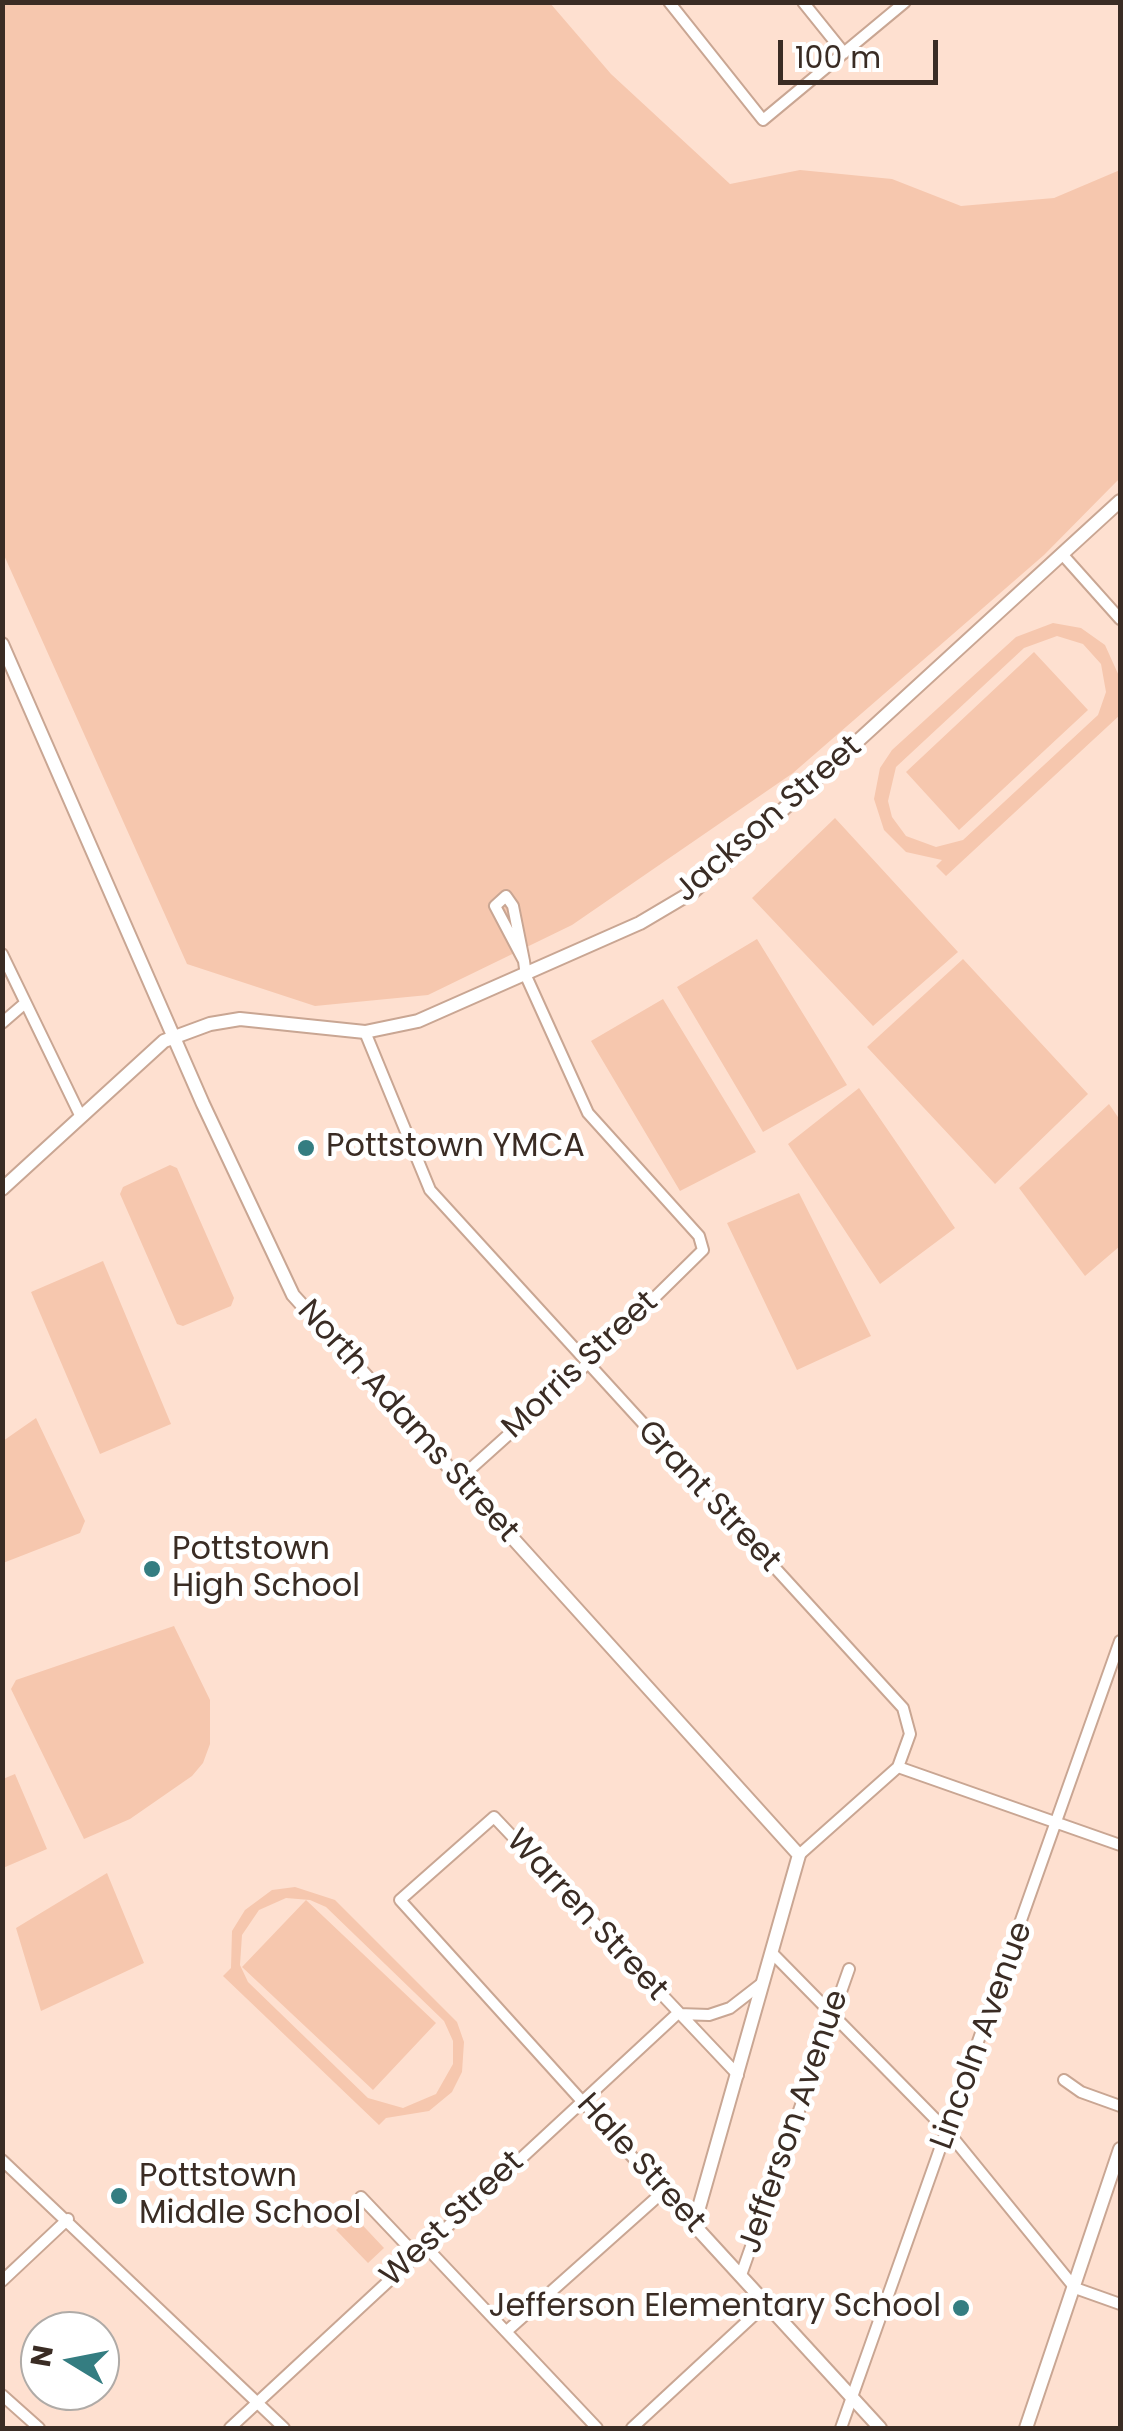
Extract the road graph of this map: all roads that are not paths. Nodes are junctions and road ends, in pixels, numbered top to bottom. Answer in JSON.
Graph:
{"nodes":[{"id":1,"x":669,"y":2,"type":"edge"},
{"id":2,"x":803,"y":2,"type":"edge"},
{"id":3,"x":904,"y":2,"type":"edge"},
{"id":4,"x":844,"y":53,"type":"junction"},
{"id":5,"x":1120,"y":501,"type":"edge"},
{"id":6,"x":1062,"y":554,"type":"junction"},
{"id":7,"x":1120,"y":618,"type":"edge"},
{"id":8,"x":2,"y":644,"type":"edge"},
{"id":9,"x":2,"y":954,"type":"edge"},
{"id":10,"x":525,"y":969,"type":"junction"},
{"id":11,"x":24,"y":1004,"type":"junction"},
{"id":12,"x":2,"y":1023,"type":"edge"},
{"id":13,"x":365,"y":1032,"type":"junction"},
{"id":14,"x":176,"y":1037,"type":"junction"},
{"id":15,"x":80,"y":1115,"type":"junction"},
{"id":16,"x":2,"y":1189,"type":"edge"},
{"id":17,"x":586,"y":1365,"type":"junction"},
{"id":18,"x":458,"y":1480,"type":"junction"},
{"id":19,"x":1120,"y":1641,"type":"edge"},
{"id":20,"x":898,"y":1767,"type":"junction"},
{"id":21,"x":494,"y":1817,"type":"joint"},
{"id":22,"x":1059,"y":1823,"type":"junction"},
{"id":23,"x":1120,"y":1845,"type":"edge"},
{"id":24,"x":799,"y":1855,"type":"junction"},
{"id":25,"x":774,"y":1954,"type":"junction"},
{"id":26,"x":849,"y":1969,"type":"dead end"},
{"id":27,"x":767,"y":1979,"type":"junction"},
{"id":28,"x":676,"y":2014,"type":"junction"},
{"id":29,"x":833,"y":2018,"type":"junction"},
{"id":30,"x":738,"y":2075,"type":"junction"},
{"id":31,"x":1064,"y":2080,"type":"dead end"},
{"id":32,"x":582,"y":2100,"type":"junction"},
{"id":33,"x":1120,"y":2106,"type":"edge"},
{"id":34,"x":949,"y":2133,"type":"junction"},
{"id":35,"x":1120,"y":2149,"type":"edge"},
{"id":36,"x":2,"y":2160,"type":"edge"},
{"id":37,"x":664,"y":2191,"type":"junction"},
{"id":38,"x":361,"y":2197,"type":"dead end"},
{"id":39,"x":68,"y":2219,"type":"junction"},
{"id":40,"x":694,"y":2225,"type":"junction"},
{"id":41,"x":421,"y":2251,"type":"junction"},
{"id":42,"x":741,"y":2276,"type":"junction"},
{"id":43,"x":2,"y":2281,"type":"edge"},
{"id":44,"x":1074,"y":2288,"type":"junction"},
{"id":45,"x":766,"y":2304,"type":"junction"},
{"id":46,"x":1120,"y":2304,"type":"edge"},
{"id":47,"x":508,"y":2330,"type":"junction"},
{"id":48,"x":2,"y":2395,"type":"edge"},
{"id":49,"x":851,"y":2397,"type":"junction"},
{"id":50,"x":258,"y":2404,"type":"junction"},
{"id":51,"x":38,"y":2428,"type":"edge"},
{"id":52,"x":230,"y":2428,"type":"edge"},
{"id":53,"x":284,"y":2428,"type":"edge"},
{"id":54,"x":597,"y":2428,"type":"edge"},
{"id":55,"x":632,"y":2428,"type":"edge"},
{"id":56,"x":841,"y":2428,"type":"edge"},
{"id":57,"x":880,"y":2428,"type":"edge"},
{"id":58,"x":1026,"y":2428,"type":"edge"}],
"edges":[{"from":1,"to":4,"type":"street"},
{"from":2,"to":4,"type":"street"},
{"from":3,"to":4,"type":"street"},
{"from":5,"to":6,"type":"street","name":"Jackson Street"},
{"from":6,"to":7,"type":"street"},
{"from":6,"to":10,"type":"street","name":"Jackson Street"},
{"from":8,"to":14,"type":"street","name":"North Adams Street"},
{"from":9,"to":11,"type":"street"},
{"from":10,"to":10,"type":"street"},
{"from":10,"to":13,"type":"street","name":"Jackson Street"},
{"from":10,"to":17,"type":"street","name":"Morris Street"},
{"from":11,"to":12,"type":"street"},
{"from":11,"to":15,"type":"street"},
{"from":13,"to":14,"type":"street","name":"Jackson Street"},
{"from":13,"to":17,"type":"street","name":"Grant Street"},
{"from":14,"to":15,"type":"street","name":"Jackson Street"},
{"from":14,"to":18,"type":"street","name":"North Adams Street"},
{"from":15,"to":16,"type":"street","name":"Jackson Street"},
{"from":17,"to":18,"type":"street","name":"Morris Street"},
{"from":17,"to":20,"type":"street","name":"Grant Street"},
{"from":18,"to":24,"type":"street","name":"North Adams Street"},
{"from":19,"to":22,"type":"street","name":"Lincoln Avenue"},
{"from":20,"to":22,"type":"street"},
{"from":20,"to":24,"type":"street"},
{"from":21,"to":28,"type":"street","name":"Warren Street"},
{"from":21,"to":32,"type":"street","name":"Hale Street"},
{"from":22,"to":23,"type":"street"},
{"from":22,"to":34,"type":"street","name":"Lincoln Avenue"},
{"from":24,"to":25,"type":"street"},
{"from":25,"to":27,"type":"street"},
{"from":25,"to":29,"type":"street"},
{"from":26,"to":29,"type":"street","name":"Jefferson Avenue"},
{"from":27,"to":28,"type":"street","name":"Warren Street"},
{"from":27,"to":30,"type":"street"},
{"from":28,"to":30,"type":"street","name":"Warren Street"},
{"from":28,"to":32,"type":"street","name":"West Street"},
{"from":29,"to":34,"type":"street"},
{"from":29,"to":42,"type":"street","name":"Jefferson Avenue"},
{"from":30,"to":40,"type":"street"},
{"from":31,"to":33,"type":"street"},
{"from":32,"to":37,"type":"street","name":"Hale Street"},
{"from":32,"to":41,"type":"street","name":"West Street"},
{"from":34,"to":44,"type":"street"},
{"from":34,"to":49,"type":"street","name":"Lincoln Avenue"},
{"from":35,"to":44,"type":"street"},
{"from":36,"to":39,"type":"street"},
{"from":37,"to":40,"type":"street","name":"Hale Street"},
{"from":37,"to":47,"type":"street"},
{"from":38,"to":41,"type":"street"},
{"from":39,"to":43,"type":"street"},
{"from":39,"to":50,"type":"street"},
{"from":40,"to":42,"type":"street","name":"Hale Street"},
{"from":41,"to":47,"type":"street"},
{"from":41,"to":50,"type":"street","name":"West Street"},
{"from":42,"to":45,"type":"street","name":"Hale Street"},
{"from":44,"to":46,"type":"street"},
{"from":44,"to":58,"type":"street"},
{"from":45,"to":49,"type":"street","name":"Hale Street"},
{"from":45,"to":55,"type":"street"},
{"from":47,"to":54,"type":"street"},
{"from":48,"to":51,"type":"street"},
{"from":49,"to":56,"type":"street","name":"Lincoln Avenue"},
{"from":49,"to":57,"type":"street","name":"Hale Street"},
{"from":50,"to":52,"type":"street","name":"West Street"},
{"from":50,"to":53,"type":"street"}]}
